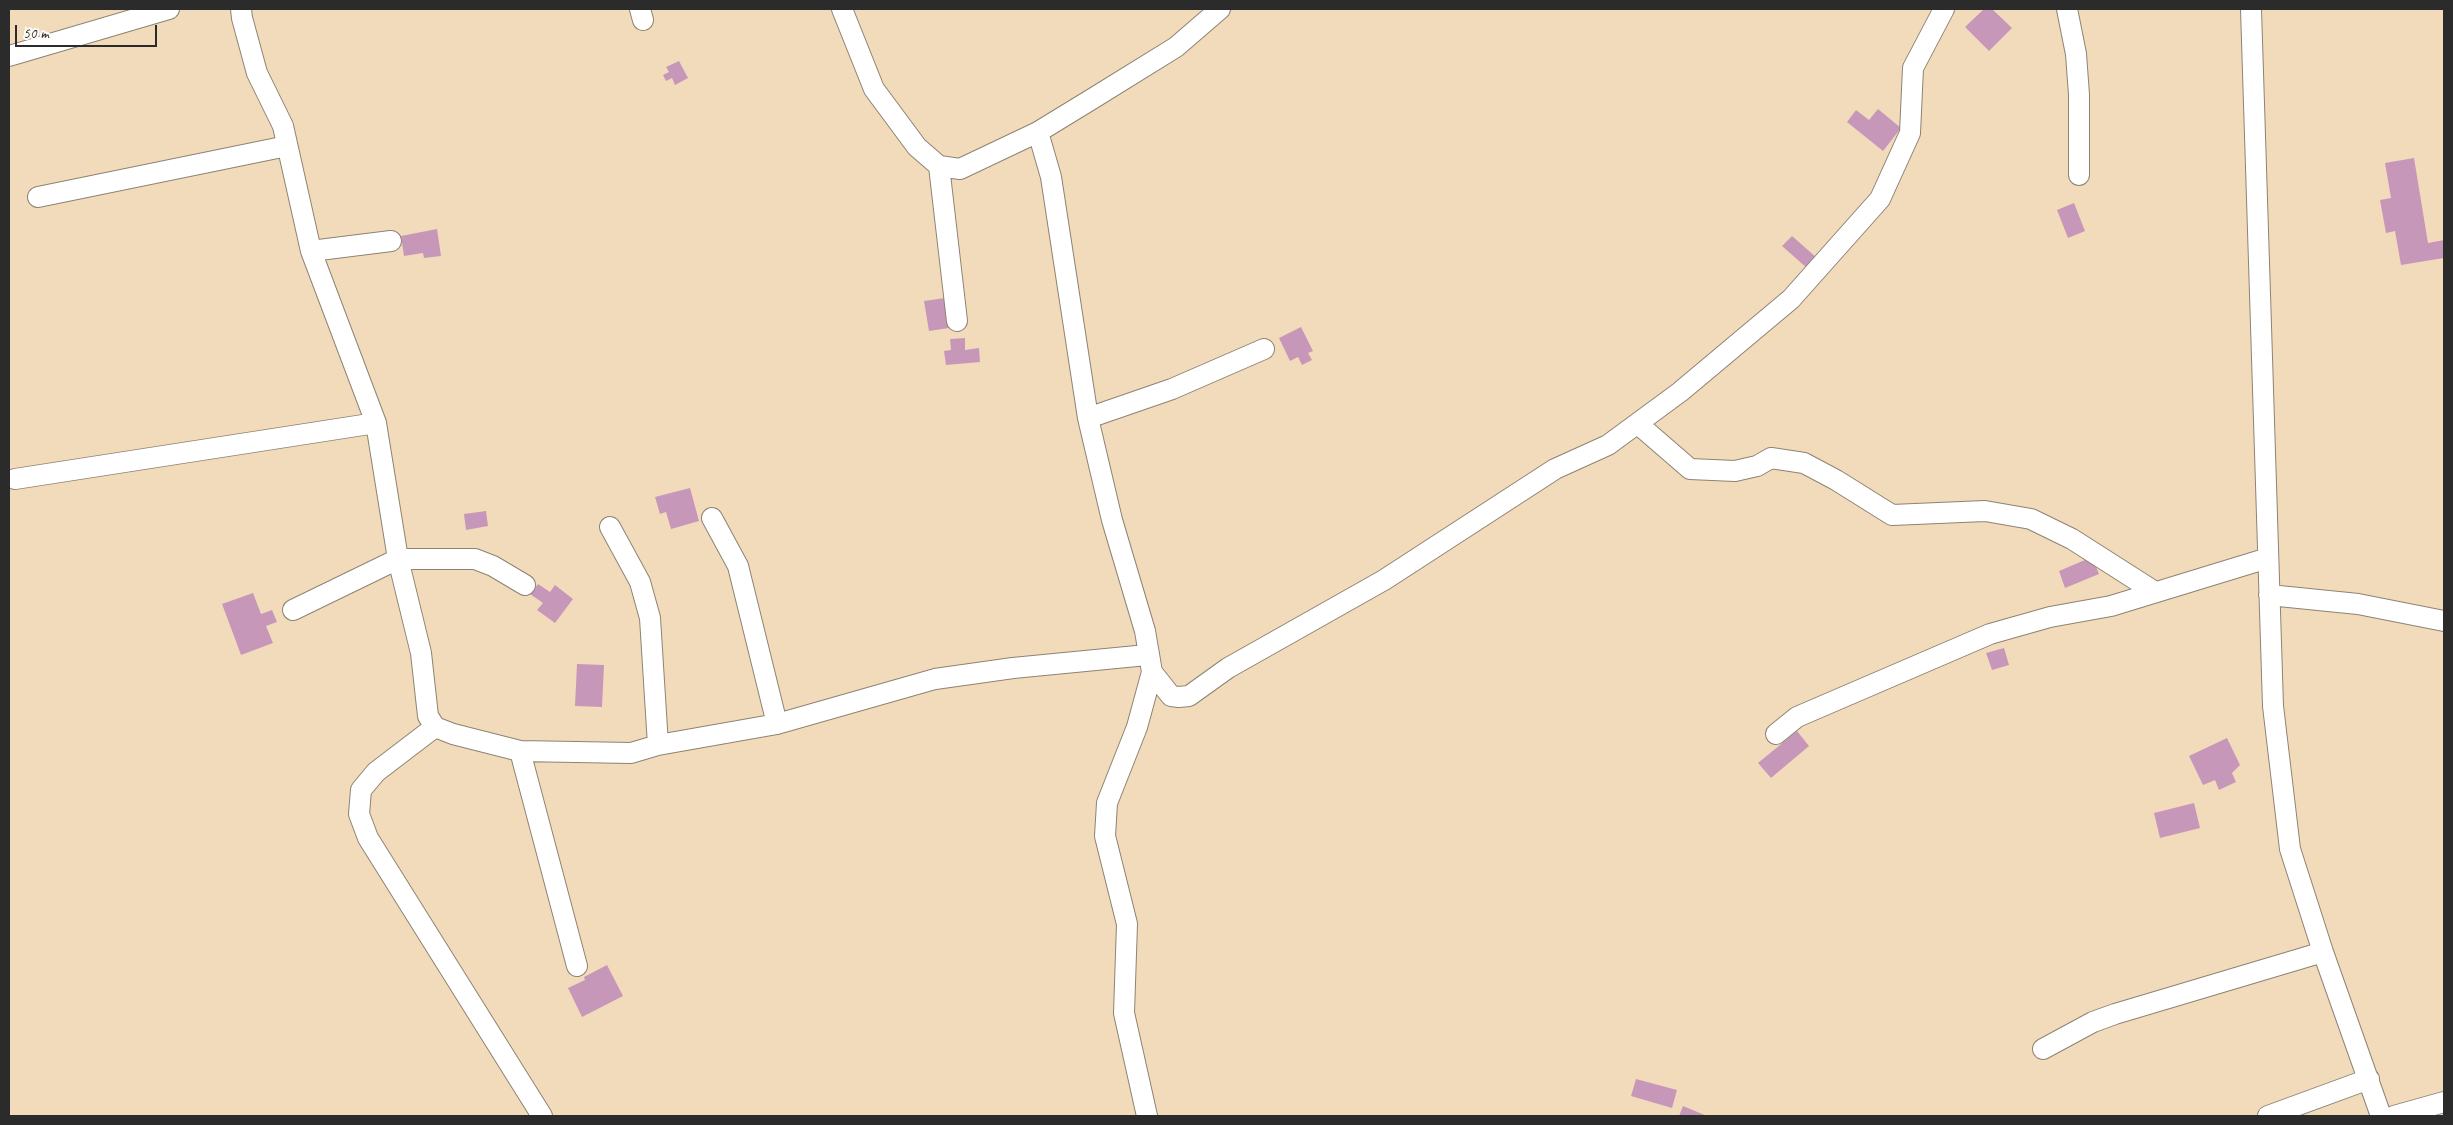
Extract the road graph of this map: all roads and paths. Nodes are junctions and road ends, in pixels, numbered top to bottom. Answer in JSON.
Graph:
{"nodes":[{"id":1,"x":169,"y":9,"type":"edge"},
{"id":2,"x":242,"y":9,"type":"edge"},
{"id":3,"x":842,"y":9,"type":"edge"},
{"id":4,"x":1220,"y":9,"type":"edge"},
{"id":5,"x":1944,"y":9,"type":"edge"},
{"id":6,"x":2067,"y":9,"type":"edge"},
{"id":7,"x":2251,"y":9,"type":"edge"},
{"id":8,"x":9,"y":56,"type":"edge"},
{"id":9,"x":1038,"y":132,"type":"junction"},
{"id":10,"x":287,"y":146,"type":"junction"},
{"id":11,"x":939,"y":166,"type":"junction"},
{"id":12,"x":2079,"y":175,"type":"dead end"},
{"id":13,"x":38,"y":197,"type":"dead end"},
{"id":14,"x":391,"y":241,"type":"dead end"},
{"id":15,"x":311,"y":251,"type":"junction"},
{"id":16,"x":957,"y":321,"type":"dead end"},
{"id":17,"x":1264,"y":349,"type":"dead end"},
{"id":18,"x":1088,"y":418,"type":"junction"},
{"id":19,"x":376,"y":423,"type":"junction"},
{"id":20,"x":1638,"y":424,"type":"junction"},
{"id":21,"x":15,"y":480,"type":"dead end"},
{"id":22,"x":712,"y":518,"type":"dead end"},
{"id":23,"x":610,"y":527,"type":"dead end"},
{"id":24,"x":2268,"y":558,"type":"junction"},
{"id":25,"x":398,"y":559,"type":"junction"},
{"id":26,"x":525,"y":585,"type":"dead end"},
{"id":27,"x":2155,"y":592,"type":"junction"},
{"id":28,"x":2269,"y":596,"type":"junction"},
{"id":29,"x":293,"y":610,"type":"dead end"},
{"id":30,"x":2444,"y":621,"type":"edge"},
{"id":31,"x":1150,"y":663,"type":"junction"},
{"id":32,"x":777,"y":724,"type":"junction"},
{"id":33,"x":435,"y":727,"type":"junction"},
{"id":34,"x":1776,"y":734,"type":"dead end"},
{"id":35,"x":658,"y":746,"type":"junction"},
{"id":36,"x":520,"y":751,"type":"junction"},
{"id":37,"x":2322,"y":952,"type":"junction"},
{"id":38,"x":577,"y":966,"type":"dead end"},
{"id":39,"x":2043,"y":1049,"type":"dead end"},
{"id":40,"x":2368,"y":1079,"type":"junction"},
{"id":41,"x":2444,"y":1102,"type":"edge"},
{"id":42,"x":542,"y":1116,"type":"edge"},
{"id":43,"x":1147,"y":1116,"type":"edge"},
{"id":44,"x":2268,"y":1116,"type":"edge"},
{"id":45,"x":2381,"y":1116,"type":"edge"},
{"id":46,"x":2394,"y":1116,"type":"edge"}],
"edges":[{"from":1,"to":8,"type":"street"},
{"from":2,"to":10,"type":"street"},
{"from":3,"to":11,"type":"street"},
{"from":4,"to":9,"type":"street"},
{"from":5,"to":20,"type":"street"},
{"from":6,"to":12,"type":"street"},
{"from":7,"to":24,"type":"street"},
{"from":9,"to":11,"type":"street"},
{"from":9,"to":18,"type":"street"},
{"from":10,"to":13,"type":"street"},
{"from":10,"to":15,"type":"street"},
{"from":11,"to":16,"type":"street"},
{"from":14,"to":15,"type":"street"},
{"from":15,"to":19,"type":"street"},
{"from":17,"to":18,"type":"street"},
{"from":18,"to":31,"type":"street"},
{"from":19,"to":21,"type":"street"},
{"from":19,"to":25,"type":"street"},
{"from":20,"to":27,"type":"street"},
{"from":20,"to":31,"type":"street"},
{"from":22,"to":32,"type":"street"},
{"from":23,"to":35,"type":"street"},
{"from":24,"to":27,"type":"street"},
{"from":24,"to":28,"type":"street"},
{"from":25,"to":26,"type":"street"},
{"from":25,"to":29,"type":"street"},
{"from":25,"to":33,"type":"street"},
{"from":27,"to":34,"type":"street"},
{"from":28,"to":30,"type":"street"},
{"from":28,"to":37,"type":"street"},
{"from":31,"to":32,"type":"street"},
{"from":31,"to":43,"type":"street"},
{"from":32,"to":35,"type":"street"},
{"from":33,"to":36,"type":"street"},
{"from":33,"to":42,"type":"street"},
{"from":35,"to":36,"type":"street"},
{"from":36,"to":38,"type":"street"},
{"from":37,"to":39,"type":"street"},
{"from":37,"to":40,"type":"street"},
{"from":40,"to":44,"type":"street"},
{"from":40,"to":45,"type":"street"},
{"from":41,"to":46,"type":"street"}]}
